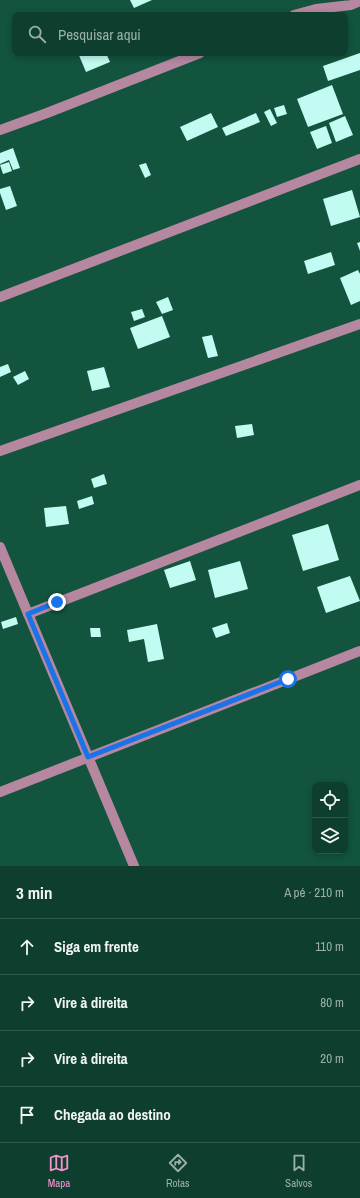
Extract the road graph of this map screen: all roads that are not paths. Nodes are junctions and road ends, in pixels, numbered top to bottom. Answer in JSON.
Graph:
{"nodes":[{"id":1,"x":360,"y":0,"type":"edge"},
{"id":2,"x":307,"y":12,"type":"edge"},
{"id":3,"x":192,"y":56,"type":"edge"},
{"id":4,"x":0,"y":130,"type":"edge"},
{"id":5,"x":360,"y":159,"type":"edge"},
{"id":6,"x":0,"y":297,"type":"edge"},
{"id":7,"x":360,"y":324,"type":"edge"},
{"id":8,"x":0,"y":451,"type":"edge"},
{"id":9,"x":360,"y":485,"type":"edge"},
{"id":10,"x":0,"y":546,"type":"edge"},
{"id":11,"x":28,"y":614,"type":"junction"},
{"id":12,"x":360,"y":651,"type":"edge"},
{"id":13,"x":88,"y":757,"type":"junction"},
{"id":14,"x":0,"y":792,"type":"edge"},
{"id":15,"x":134,"y":866,"type":"edge"}],
"edges":[{"from":1,"to":2,"type":"street"},
{"from":3,"to":4,"type":"street"},
{"from":5,"to":6,"type":"street"},
{"from":7,"to":8,"type":"street"},
{"from":9,"to":11,"type":"street"},
{"from":10,"to":11,"type":"street"},
{"from":11,"to":13,"type":"street"},
{"from":12,"to":13,"type":"street"},
{"from":13,"to":14,"type":"street"},
{"from":13,"to":15,"type":"street"}]}
